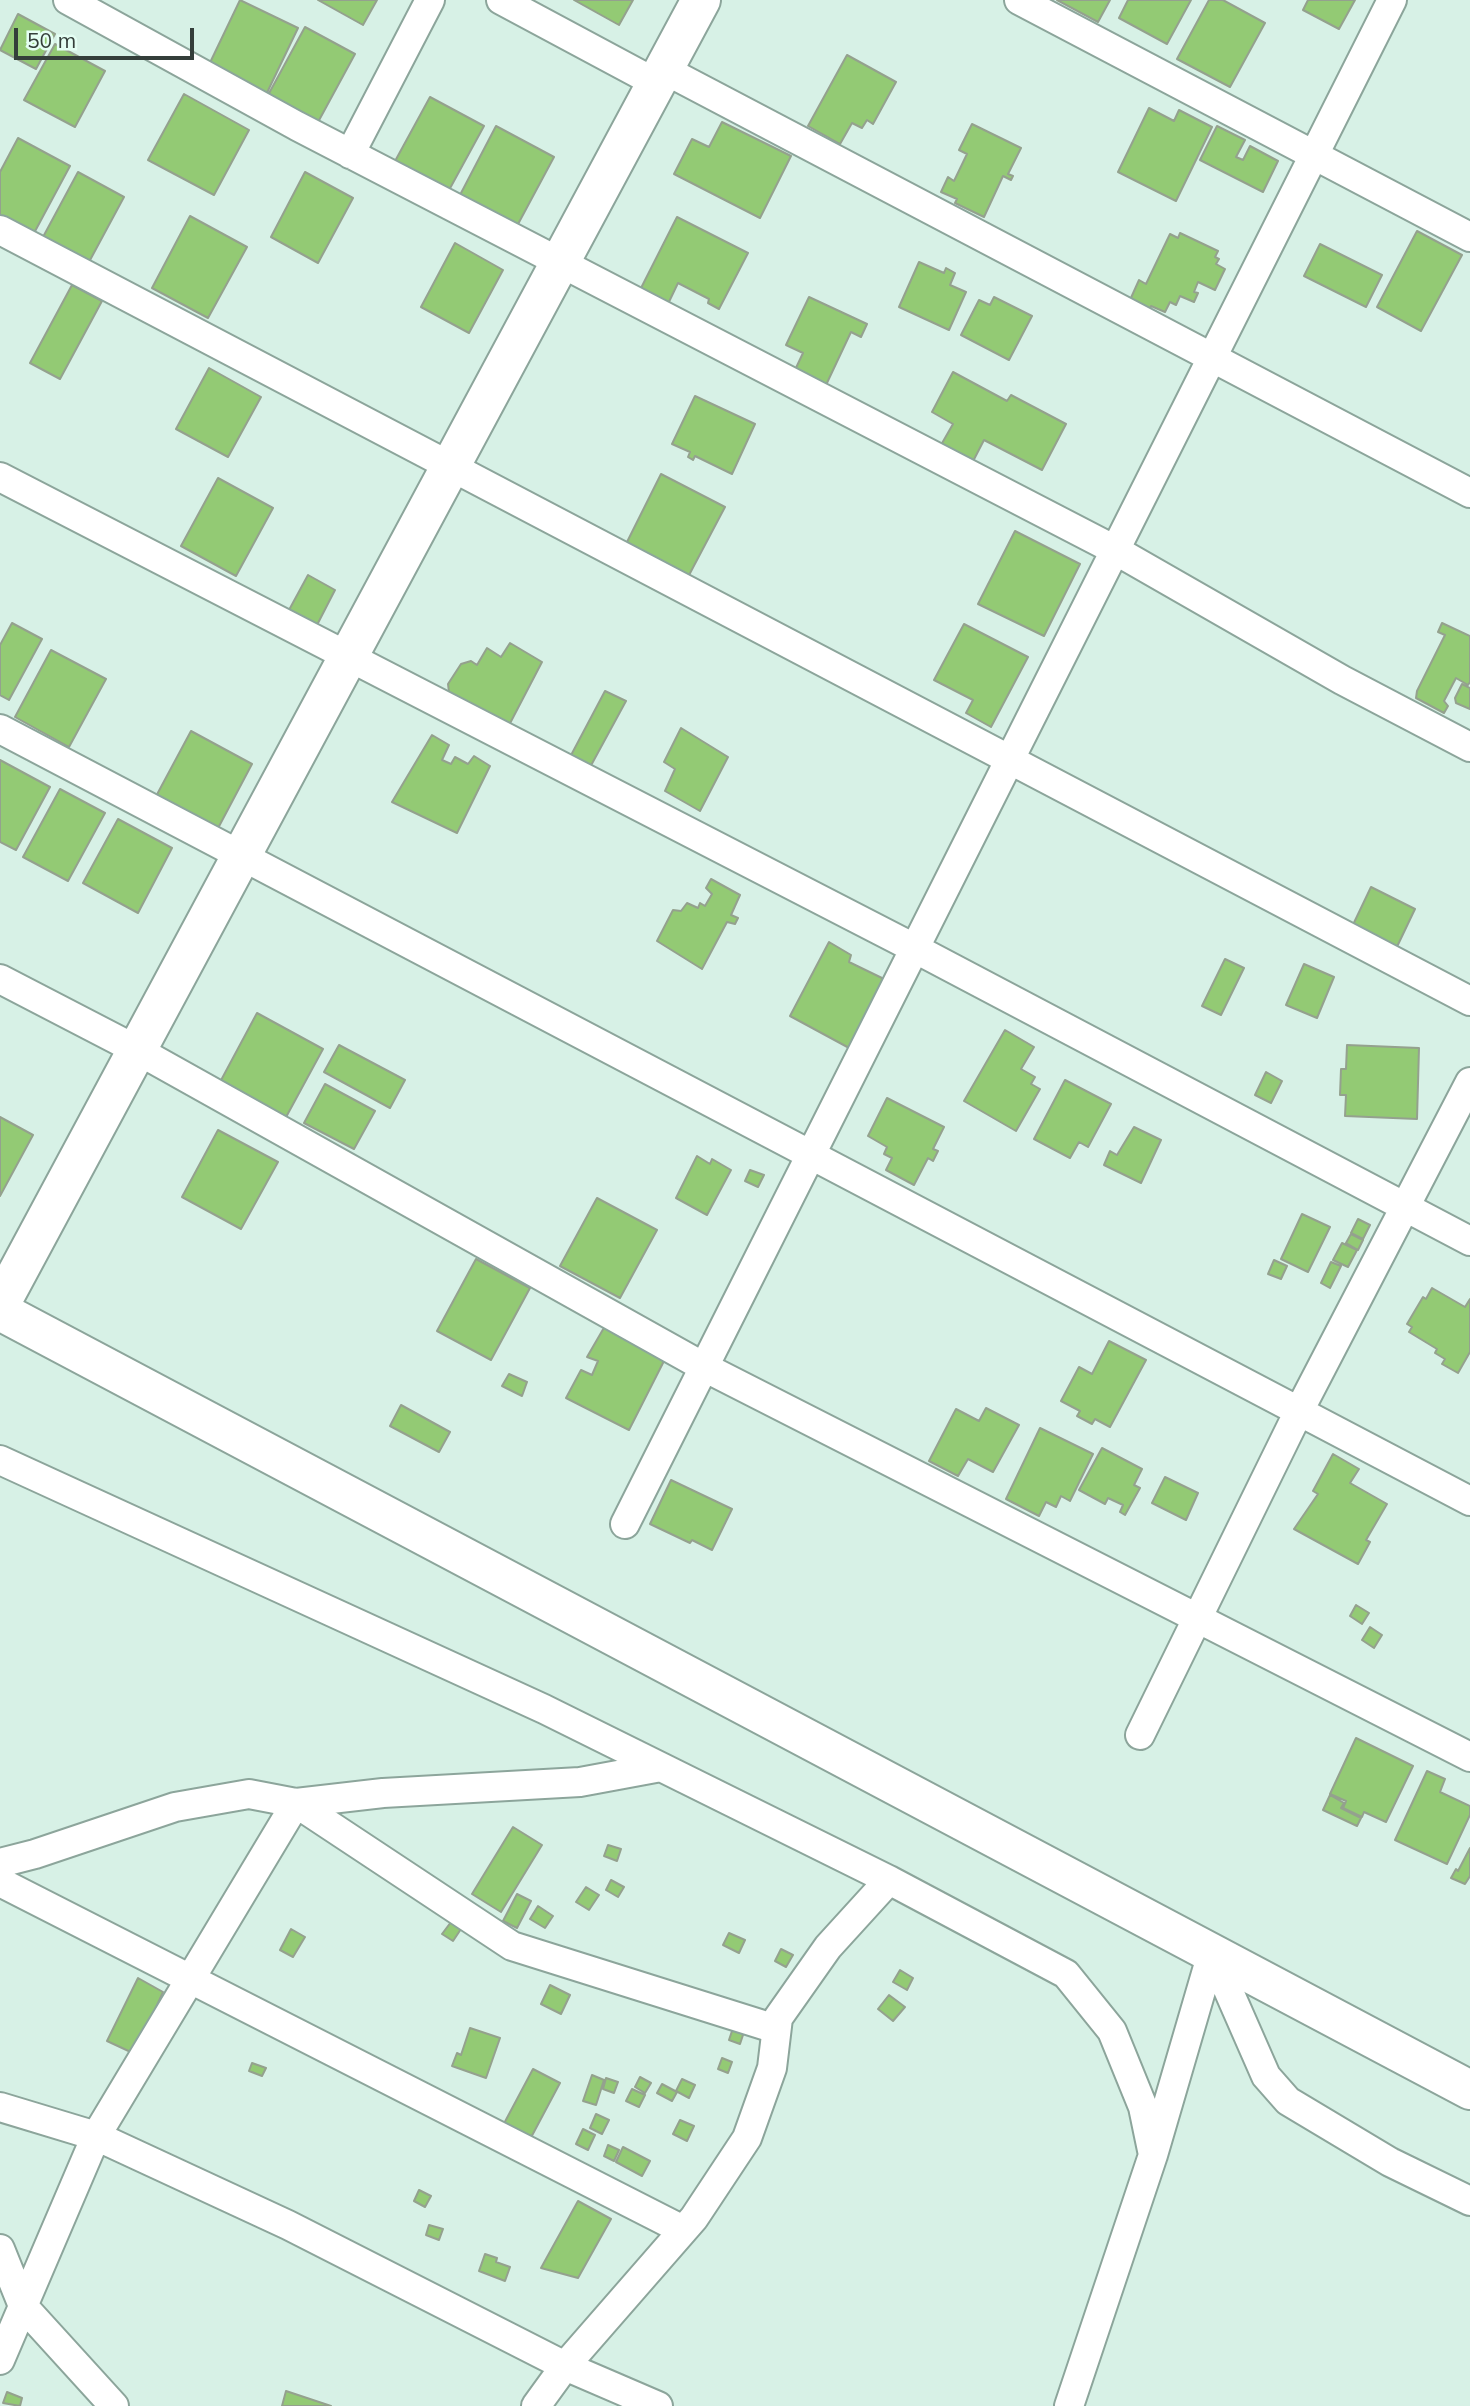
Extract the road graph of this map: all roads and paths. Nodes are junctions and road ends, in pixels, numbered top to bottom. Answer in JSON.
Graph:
{"nodes":[{"id":1,"x":430,"y":0,"type":"edge"},
{"id":2,"x":501,"y":0,"type":"edge"},
{"id":3,"x":701,"y":0,"type":"edge"},
{"id":4,"x":1019,"y":0,"type":"edge"},
{"id":5,"x":1392,"y":0,"type":"edge"},
{"id":6,"x":74,"y":2,"type":"edge"},
{"id":7,"x":660,"y":76,"type":"junction"},
{"id":8,"x":351,"y":154,"type":"junction"},
{"id":9,"x":1314,"y":155,"type":"junction"},
{"id":10,"x":0,"y":230,"type":"edge"},
{"id":11,"x":1470,"y":237,"type":"edge"},
{"id":12,"x":560,"y":262,"type":"junction"},
{"id":13,"x":1212,"y":357,"type":"junction"},
{"id":14,"x":451,"y":466,"type":"junction"},
{"id":15,"x":0,"y":478,"type":"edge"},
{"id":16,"x":1470,"y":493,"type":"edge"},
{"id":17,"x":1115,"y":550,"type":"junction"},
{"id":18,"x":348,"y":658,"type":"junction"},
{"id":19,"x":0,"y":729,"type":"edge"},
{"id":20,"x":1470,"y":747,"type":"edge"},
{"id":21,"x":1010,"y":760,"type":"junction"},
{"id":22,"x":241,"y":855,"type":"junction"},
{"id":23,"x":915,"y":948,"type":"junction"},
{"id":24,"x":0,"y":979,"type":"edge"},
{"id":25,"x":1470,"y":1001,"type":"edge"},
{"id":26,"x":136,"y":1050,"type":"junction"},
{"id":27,"x":1470,"y":1082,"type":"edge"},
{"id":28,"x":811,"y":1155,"type":"junction"},
{"id":29,"x":1406,"y":1206,"type":"junction"},
{"id":30,"x":1470,"y":1241,"type":"edge"},
{"id":31,"x":0,"y":1305,"type":"edge"},
{"id":32,"x":0,"y":1311,"type":"edge"},
{"id":33,"x":704,"y":1367,"type":"junction"},
{"id":34,"x":1299,"y":1411,"type":"junction"},
{"id":35,"x":0,"y":1460,"type":"edge"},
{"id":36,"x":1470,"y":1501,"type":"edge"},
{"id":37,"x":625,"y":1524,"type":"dead end"},
{"id":38,"x":1197,"y":1618,"type":"junction"},
{"id":39,"x":1140,"y":1735,"type":"dead end"},
{"id":40,"x":1470,"y":1757,"type":"edge"},
{"id":41,"x":661,"y":1767,"type":"junction"},
{"id":42,"x":296,"y":1803,"type":"junction"},
{"id":43,"x":0,"y":1863,"type":"edge"},
{"id":44,"x":889,"y":1880,"type":"junction"},
{"id":45,"x":0,"y":1882,"type":"edge"},
{"id":46,"x":1212,"y":1953,"type":"junction"},
{"id":47,"x":190,"y":1979,"type":"junction"},
{"id":48,"x":776,"y":2029,"type":"junction"},
{"id":49,"x":1470,"y":2090,"type":"edge"},
{"id":50,"x":0,"y":2107,"type":"edge"},
{"id":51,"x":96,"y":2136,"type":"junction"},
{"id":52,"x":1153,"y":2155,"type":"junction"},
{"id":53,"x":1470,"y":2201,"type":"edge"},
{"id":54,"x":683,"y":2230,"type":"junction"},
{"id":55,"x":0,"y":2249,"type":"edge"},
{"id":56,"x":23,"y":2306,"type":"junction"},
{"id":57,"x":0,"y":2360,"type":"edge"},
{"id":58,"x":565,"y":2366,"type":"junction"},
{"id":59,"x":114,"y":2406,"type":"edge"},
{"id":60,"x":536,"y":2406,"type":"edge"},
{"id":61,"x":658,"y":2406,"type":"edge"},
{"id":62,"x":1069,"y":2406,"type":"edge"}],
"edges":[{"from":1,"to":8,"type":"street"},
{"from":2,"to":7,"type":"street"},
{"from":3,"to":7,"type":"street"},
{"from":4,"to":9,"type":"street"},
{"from":5,"to":9,"type":"street"},
{"from":6,"to":8,"type":"street"},
{"from":7,"to":12,"type":"street"},
{"from":7,"to":13,"type":"street"},
{"from":8,"to":12,"type":"street"},
{"from":9,"to":11,"type":"street"},
{"from":9,"to":13,"type":"street"},
{"from":10,"to":14,"type":"street"},
{"from":12,"to":14,"type":"street"},
{"from":12,"to":17,"type":"street"},
{"from":13,"to":16,"type":"street"},
{"from":13,"to":17,"type":"street"},
{"from":14,"to":18,"type":"street"},
{"from":14,"to":21,"type":"street"},
{"from":15,"to":18,"type":"street"},
{"from":17,"to":20,"type":"street"},
{"from":17,"to":21,"type":"street"},
{"from":18,"to":22,"type":"street"},
{"from":18,"to":23,"type":"street"},
{"from":19,"to":22,"type":"street"},
{"from":21,"to":23,"type":"street"},
{"from":21,"to":25,"type":"street"},
{"from":22,"to":26,"type":"street"},
{"from":22,"to":28,"type":"street"},
{"from":23,"to":28,"type":"street"},
{"from":23,"to":29,"type":"street"},
{"from":24,"to":26,"type":"street"},
{"from":26,"to":31,"type":"street"},
{"from":26,"to":33,"type":"street"},
{"from":27,"to":29,"type":"street"},
{"from":28,"to":33,"type":"street"},
{"from":28,"to":34,"type":"street"},
{"from":29,"to":30,"type":"street"},
{"from":29,"to":34,"type":"street"},
{"from":32,"to":46,"type":"street"},
{"from":33,"to":37,"type":"street"},
{"from":33,"to":38,"type":"street"},
{"from":34,"to":36,"type":"street"},
{"from":34,"to":38,"type":"street"},
{"from":35,"to":41,"type":"street"},
{"from":38,"to":39,"type":"street"},
{"from":38,"to":40,"type":"street"},
{"from":41,"to":42,"type":"street"},
{"from":41,"to":44,"type":"street"},
{"from":42,"to":43,"type":"street"},
{"from":42,"to":47,"type":"street"},
{"from":42,"to":48,"type":"street"},
{"from":44,"to":48,"type":"street"},
{"from":44,"to":52,"type":"street"},
{"from":45,"to":47,"type":"street"},
{"from":46,"to":49,"type":"street"},
{"from":46,"to":52,"type":"street"},
{"from":46,"to":53,"type":"street"},
{"from":47,"to":51,"type":"street"},
{"from":47,"to":54,"type":"street"},
{"from":48,"to":54,"type":"street"},
{"from":50,"to":51,"type":"street"},
{"from":51,"to":56,"type":"street"},
{"from":51,"to":58,"type":"street"},
{"from":52,"to":62,"type":"street"},
{"from":54,"to":58,"type":"street"},
{"from":55,"to":56,"type":"street"},
{"from":56,"to":57,"type":"street"},
{"from":56,"to":59,"type":"street"},
{"from":58,"to":60,"type":"street"},
{"from":58,"to":61,"type":"street"}]}
